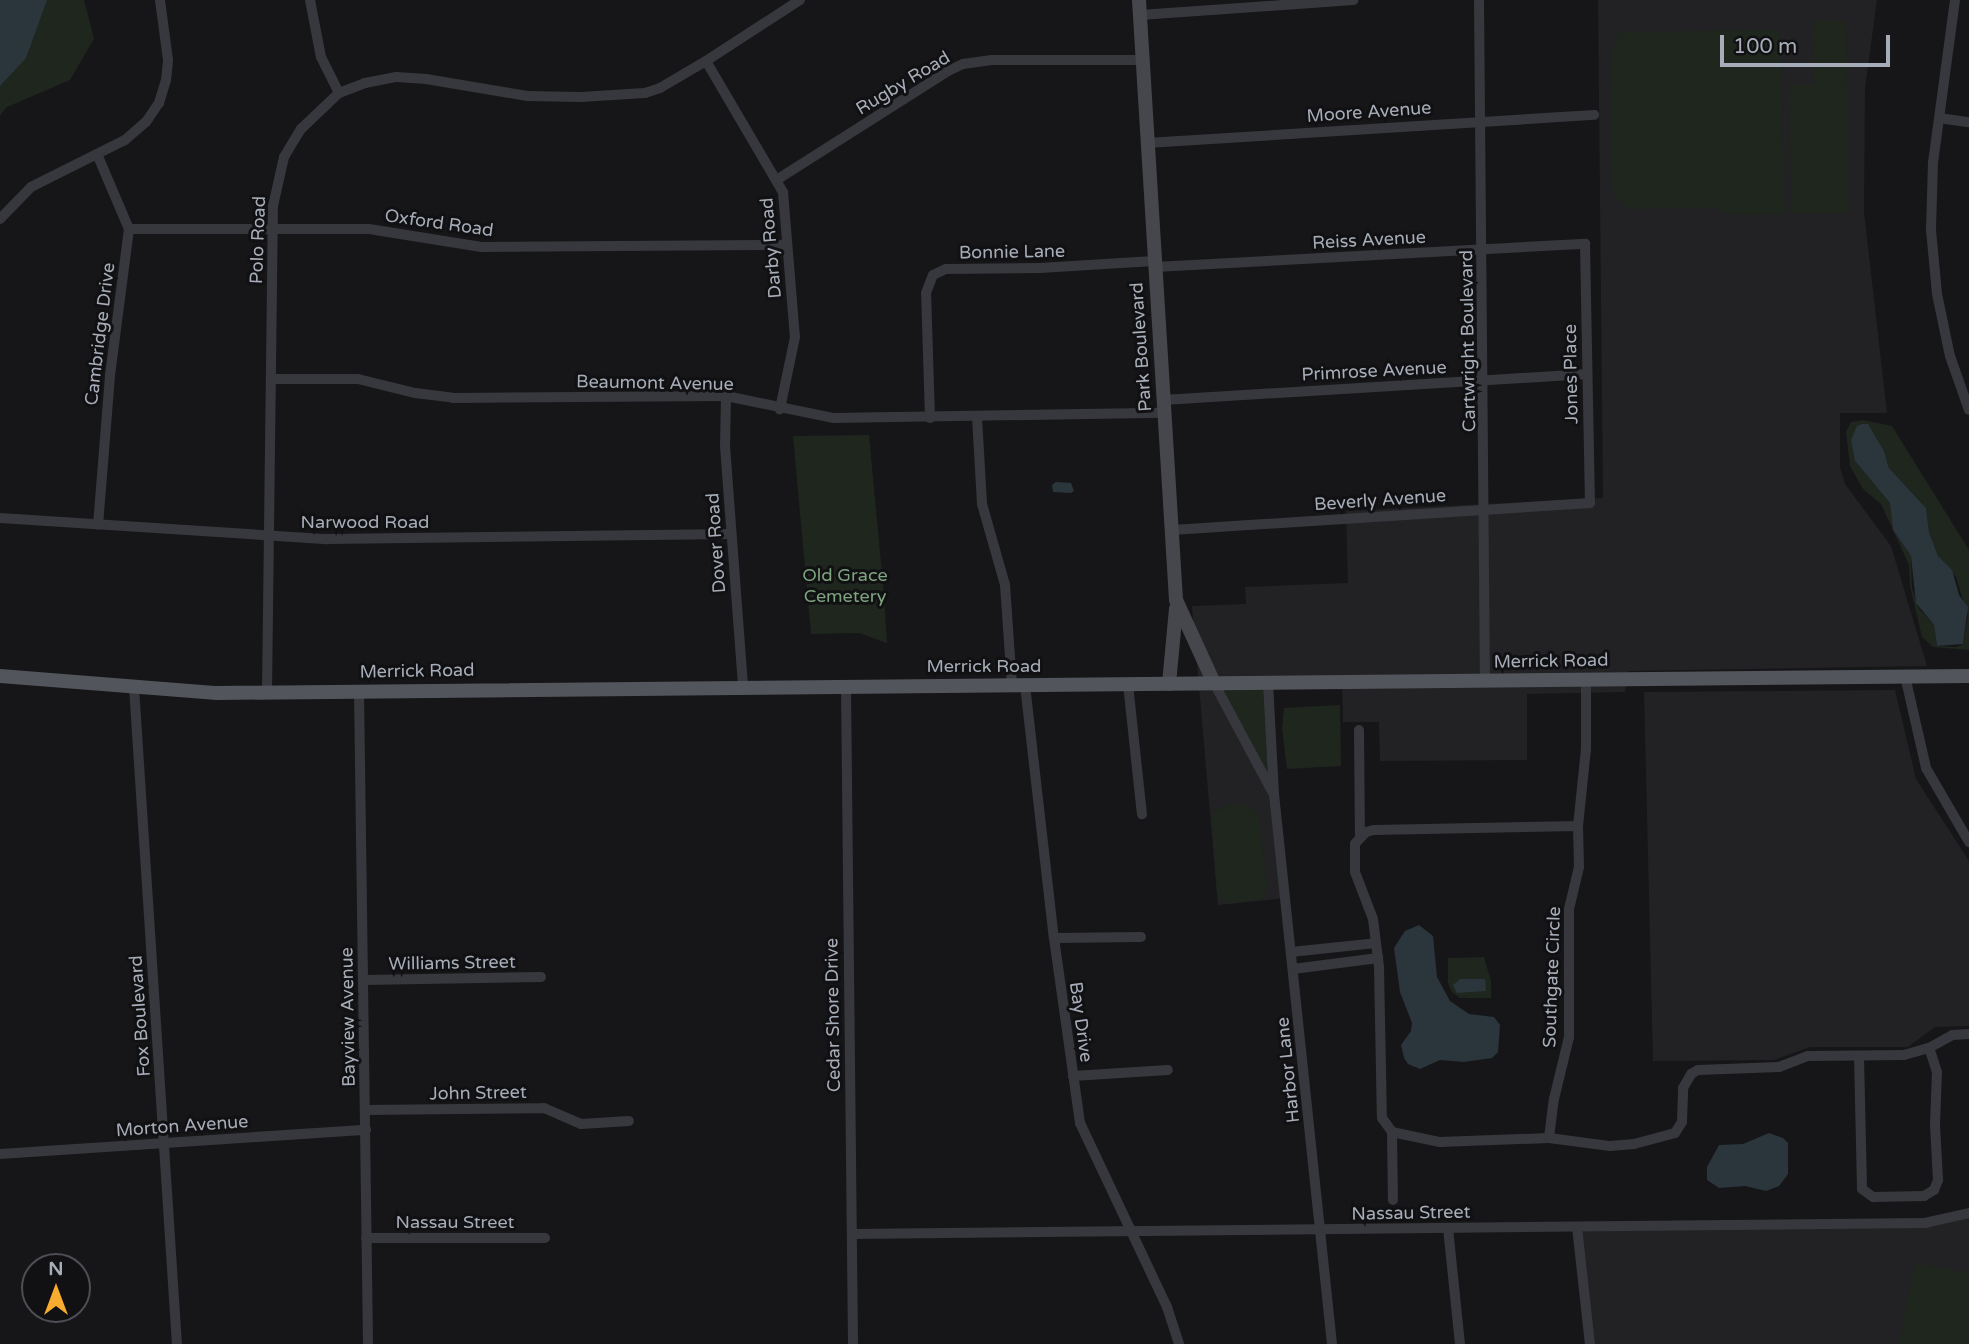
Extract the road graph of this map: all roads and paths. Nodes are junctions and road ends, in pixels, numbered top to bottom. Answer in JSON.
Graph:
{"nodes":[{"id":1,"x":160,"y":0,"type":"edge"},
{"id":2,"x":310,"y":0,"type":"edge"},
{"id":3,"x":800,"y":0,"type":"edge"},
{"id":4,"x":1353,"y":0,"type":"edge"},
{"id":5,"x":1479,"y":0,"type":"edge"},
{"id":6,"x":1955,"y":0,"type":"edge"},
{"id":7,"x":1272,"y":3,"type":"edge"},
{"id":8,"x":1139,"y":7,"type":"edge"},
{"id":9,"x":1142,"y":60,"type":"junction"},
{"id":10,"x":706,"y":61,"type":"junction"},
{"id":11,"x":339,"y":93,"type":"junction"},
{"id":12,"x":1594,"y":115,"type":"dead end"},
{"id":13,"x":1939,"y":118,"type":"junction"},
{"id":14,"x":1480,"y":120,"type":"junction"},
{"id":15,"x":1969,"y":122,"type":"edge"},
{"id":16,"x":1147,"y":143,"type":"junction"},
{"id":17,"x":97,"y":154,"type":"junction"},
{"id":18,"x":778,"y":180,"type":"junction"},
{"id":19,"x":0,"y":219,"type":"edge"},
{"id":20,"x":129,"y":229,"type":"junction"},
{"id":21,"x":274,"y":229,"type":"junction"},
{"id":22,"x":1585,"y":244,"type":"joint"},
{"id":23,"x":787,"y":245,"type":"junction"},
{"id":24,"x":1483,"y":250,"type":"junction"},
{"id":25,"x":1154,"y":264,"type":"junction"},
{"id":26,"x":1587,"y":374,"type":"junction"},
{"id":27,"x":271,"y":379,"type":"junction"},
{"id":28,"x":1485,"y":380,"type":"junction"},
{"id":29,"x":726,"y":396,"type":"junction"},
{"id":30,"x":1164,"y":406,"type":"junction"},
{"id":31,"x":780,"y":409,"type":"junction"},
{"id":32,"x":1969,"y":410,"type":"edge"},
{"id":33,"x":977,"y":417,"type":"junction"},
{"id":34,"x":930,"y":418,"type":"junction"},
{"id":35,"x":1590,"y":503,"type":"joint"},
{"id":36,"x":1486,"y":509,"type":"junction"},
{"id":37,"x":0,"y":518,"type":"edge"},
{"id":38,"x":98,"y":525,"type":"junction"},
{"id":39,"x":1172,"y":530,"type":"junction"},
{"id":40,"x":731,"y":534,"type":"junction"},
{"id":41,"x":268,"y":537,"type":"junction"},
{"id":42,"x":1176,"y":600,"type":"junction"},
{"id":43,"x":0,"y":676,"type":"edge"},
{"id":44,"x":1905,"y":676,"type":"junction"},
{"id":45,"x":1969,"y":676,"type":"edge"},
{"id":46,"x":1586,"y":680,"type":"junction"},
{"id":47,"x":1485,"y":681,"type":"junction"},
{"id":48,"x":1214,"y":683,"type":"junction"},
{"id":49,"x":1268,"y":683,"type":"junction"},
{"id":50,"x":1128,"y":684,"type":"junction"},
{"id":51,"x":1169,"y":684,"type":"junction"},
{"id":52,"x":1019,"y":685,"type":"junction"},
{"id":53,"x":134,"y":687,"type":"junction"},
{"id":54,"x":743,"y":687,"type":"junction"},
{"id":55,"x":846,"y":687,"type":"junction"},
{"id":56,"x":359,"y":691,"type":"junction"},
{"id":57,"x":267,"y":693,"type":"junction"},
{"id":58,"x":1359,"y":730,"type":"dead end"},
{"id":59,"x":1274,"y":794,"type":"junction"},
{"id":60,"x":1142,"y":814,"type":"dead end"},
{"id":61,"x":1577,"y":826,"type":"junction"},
{"id":62,"x":1360,"y":836,"type":"junction"},
{"id":63,"x":1969,"y":842,"type":"edge"},
{"id":64,"x":1054,"y":937,"type":"junction"},
{"id":65,"x":1141,"y":937,"type":"dead end"},
{"id":66,"x":1376,"y":943,"type":"junction"},
{"id":67,"x":1291,"y":952,"type":"junction"},
{"id":68,"x":1378,"y":958,"type":"junction"},
{"id":69,"x":1293,"y":969,"type":"junction"},
{"id":70,"x":541,"y":977,"type":"dead end"},
{"id":71,"x":364,"y":980,"type":"junction"},
{"id":72,"x":1969,"y":1034,"type":"edge"},
{"id":73,"x":1928,"y":1048,"type":"junction"},
{"id":74,"x":1859,"y":1056,"type":"junction"},
{"id":75,"x":1168,"y":1070,"type":"dead end"},
{"id":76,"x":1073,"y":1076,"type":"junction"},
{"id":77,"x":365,"y":1110,"type":"junction"},
{"id":78,"x":629,"y":1121,"type":"dead end"},
{"id":79,"x":366,"y":1130,"type":"junction"},
{"id":80,"x":1392,"y":1132,"type":"junction"},
{"id":81,"x":1549,"y":1138,"type":"junction"},
{"id":82,"x":164,"y":1143,"type":"junction"},
{"id":83,"x":0,"y":1154,"type":"edge"},
{"id":84,"x":1392,"y":1200,"type":"dead end"},
{"id":85,"x":1969,"y":1213,"type":"edge"},
{"id":86,"x":1577,"y":1227,"type":"junction"},
{"id":87,"x":1448,"y":1228,"type":"junction"},
{"id":88,"x":1320,"y":1230,"type":"junction"},
{"id":89,"x":1130,"y":1232,"type":"junction"},
{"id":90,"x":852,"y":1234,"type":"junction"},
{"id":91,"x":366,"y":1238,"type":"junction"},
{"id":92,"x":545,"y":1238,"type":"dead end"},
{"id":93,"x":177,"y":1344,"type":"edge"},
{"id":94,"x":368,"y":1344,"type":"edge"},
{"id":95,"x":853,"y":1344,"type":"edge"},
{"id":96,"x":1179,"y":1344,"type":"edge"},
{"id":97,"x":1332,"y":1344,"type":"edge"},
{"id":98,"x":1461,"y":1344,"type":"edge"},
{"id":99,"x":1590,"y":1344,"type":"edge"}],
"edges":[{"from":1,"to":17,"type":"street"},
{"from":2,"to":11,"type":"street"},
{"from":3,"to":10,"type":"street","name":"Polo Road"},
{"from":4,"to":7,"type":"street"},
{"from":5,"to":14,"type":"street","name":"Cartwright Boulevard"},
{"from":6,"to":13,"type":"street"},
{"from":7,"to":8,"type":"street"},
{"from":8,"to":9,"type":"main road","name":"Park Boulevard"},
{"from":9,"to":16,"type":"main road","name":"Park Boulevard"},
{"from":9,"to":18,"type":"street","name":"Rugby Road"},
{"from":10,"to":11,"type":"street","name":"Polo Road"},
{"from":10,"to":18,"type":"street","name":"Darby Road"},
{"from":11,"to":21,"type":"street","name":"Polo Road"},
{"from":12,"to":14,"type":"street","name":"Moore Avenue"},
{"from":13,"to":15,"type":"street"},
{"from":13,"to":32,"type":"street"},
{"from":14,"to":16,"type":"street","name":"Moore Avenue"},
{"from":14,"to":24,"type":"street","name":"Cartwright Boulevard"},
{"from":16,"to":25,"type":"main road","name":"Park Boulevard"},
{"from":17,"to":19,"type":"street"},
{"from":17,"to":20,"type":"street"},
{"from":18,"to":23,"type":"street","name":"Darby Road"},
{"from":20,"to":21,"type":"street","name":"Oxford Road"},
{"from":20,"to":38,"type":"street","name":"Cambridge Drive"},
{"from":21,"to":23,"type":"street","name":"Oxford Road"},
{"from":21,"to":27,"type":"street","name":"Polo Road"},
{"from":22,"to":24,"type":"street","name":"Reiss Avenue"},
{"from":22,"to":26,"type":"street","name":"Jones Place"},
{"from":23,"to":31,"type":"street","name":"Darby Road"},
{"from":24,"to":25,"type":"street","name":"Reiss Avenue"},
{"from":24,"to":28,"type":"street","name":"Cartwright Boulevard"},
{"from":25,"to":30,"type":"main road","name":"Park Boulevard"},
{"from":25,"to":34,"type":"street","name":"Bonnie Lane"},
{"from":26,"to":28,"type":"street","name":"Primrose Avenue"},
{"from":26,"to":35,"type":"street","name":"Jones Place"},
{"from":27,"to":29,"type":"street","name":"Beaumont Avenue"},
{"from":27,"to":41,"type":"street","name":"Polo Road"},
{"from":28,"to":30,"type":"street","name":"Primrose Avenue"},
{"from":28,"to":36,"type":"street","name":"Cartwright Boulevard"},
{"from":29,"to":31,"type":"street","name":"Beaumont Avenue"},
{"from":29,"to":40,"type":"street","name":"Dover Road"},
{"from":30,"to":33,"type":"street","name":"Beaumont Avenue"},
{"from":30,"to":39,"type":"main road","name":"Park Boulevard"},
{"from":31,"to":34,"type":"street","name":"Beaumont Avenue"},
{"from":33,"to":34,"type":"street","name":"Beaumont Avenue"},
{"from":33,"to":52,"type":"street","name":"Bay Drive"},
{"from":35,"to":36,"type":"street","name":"Beverly Avenue"},
{"from":36,"to":39,"type":"street","name":"Beverly Avenue"},
{"from":36,"to":47,"type":"street","name":"Cartwright Boulevard"},
{"from":37,"to":38,"type":"street","name":"Narwood Road"},
{"from":38,"to":41,"type":"street","name":"Narwood Road"},
{"from":39,"to":42,"type":"main road","name":"Park Boulevard"},
{"from":40,"to":41,"type":"street","name":"Narwood Road"},
{"from":40,"to":54,"type":"street","name":"Dover Road"},
{"from":41,"to":57,"type":"street","name":"Polo Road"},
{"from":42,"to":48,"type":"main road","name":"Park Boulevard"},
{"from":42,"to":51,"type":"main road"},
{"from":43,"to":53,"type":"main road","name":"Merrick Road"},
{"from":44,"to":45,"type":"main road","name":"Merrick Road"},
{"from":44,"to":46,"type":"main road","name":"Merrick Road"},
{"from":44,"to":63,"type":"street"},
{"from":46,"to":47,"type":"main road","name":"Merrick Road"},
{"from":46,"to":61,"type":"street","name":"Southgate Circle"},
{"from":47,"to":49,"type":"main road","name":"Merrick Road"},
{"from":48,"to":49,"type":"main road","name":"Merrick Road"},
{"from":48,"to":51,"type":"main road","name":"Merrick Road"},
{"from":48,"to":59,"type":"street","name":"Harbor Lane"},
{"from":49,"to":59,"type":"street","name":"Harbor Lane"},
{"from":50,"to":51,"type":"main road","name":"Merrick Road"},
{"from":50,"to":52,"type":"main road","name":"Merrick Road"},
{"from":50,"to":60,"type":"street"},
{"from":52,"to":55,"type":"main road","name":"Merrick Road"},
{"from":52,"to":64,"type":"street","name":"Bay Drive"},
{"from":53,"to":57,"type":"main road","name":"Merrick Road"},
{"from":53,"to":82,"type":"street","name":"Fox Boulevard"},
{"from":54,"to":55,"type":"main road","name":"Merrick Road"},
{"from":54,"to":56,"type":"main road","name":"Merrick Road"},
{"from":55,"to":90,"type":"street","name":"Cedar Shore Drive"},
{"from":56,"to":57,"type":"main road","name":"Merrick Road"},
{"from":56,"to":71,"type":"street","name":"Bayview Avenue"},
{"from":58,"to":62,"type":"street"},
{"from":59,"to":67,"type":"street","name":"Harbor Lane"},
{"from":61,"to":62,"type":"street"},
{"from":61,"to":81,"type":"street","name":"Southgate Circle"},
{"from":62,"to":66,"type":"street"},
{"from":64,"to":65,"type":"street"},
{"from":64,"to":76,"type":"street","name":"Bay Drive"},
{"from":66,"to":67,"type":"street"},
{"from":66,"to":68,"type":"street"},
{"from":67,"to":69,"type":"street","name":"Harbor Lane"},
{"from":68,"to":69,"type":"street"},
{"from":68,"to":80,"type":"street"},
{"from":69,"to":88,"type":"street","name":"Harbor Lane"},
{"from":70,"to":71,"type":"street","name":"Williams Street"},
{"from":71,"to":77,"type":"street","name":"Bayview Avenue"},
{"from":72,"to":73,"type":"street"},
{"from":73,"to":74,"type":"street"},
{"from":73,"to":74,"type":"street"},
{"from":74,"to":81,"type":"street"},
{"from":75,"to":76,"type":"street"},
{"from":76,"to":89,"type":"street","name":"Bay Drive"},
{"from":77,"to":78,"type":"street","name":"John Street"},
{"from":77,"to":79,"type":"street","name":"Bayview Avenue"},
{"from":79,"to":82,"type":"street","name":"Morton Avenue"},
{"from":79,"to":91,"type":"street","name":"Bayview Avenue"},
{"from":80,"to":81,"type":"street"},
{"from":80,"to":84,"type":"street"},
{"from":82,"to":83,"type":"street","name":"Morton Avenue"},
{"from":82,"to":93,"type":"street","name":"Fox Boulevard"},
{"from":85,"to":86,"type":"street","name":"Nassau Street"},
{"from":86,"to":87,"type":"street","name":"Nassau Street"},
{"from":86,"to":99,"type":"street"},
{"from":87,"to":88,"type":"street","name":"Nassau Street"},
{"from":87,"to":98,"type":"street"},
{"from":88,"to":89,"type":"street","name":"Nassau Street"},
{"from":88,"to":97,"type":"street","name":"Harbor Lane"},
{"from":89,"to":90,"type":"street","name":"Nassau Street"},
{"from":89,"to":96,"type":"street","name":"Bay Drive"},
{"from":90,"to":95,"type":"street","name":"Cedar Shore Drive"},
{"from":91,"to":92,"type":"street","name":"Nassau Street"},
{"from":91,"to":94,"type":"street","name":"Bayview Avenue"}]}
